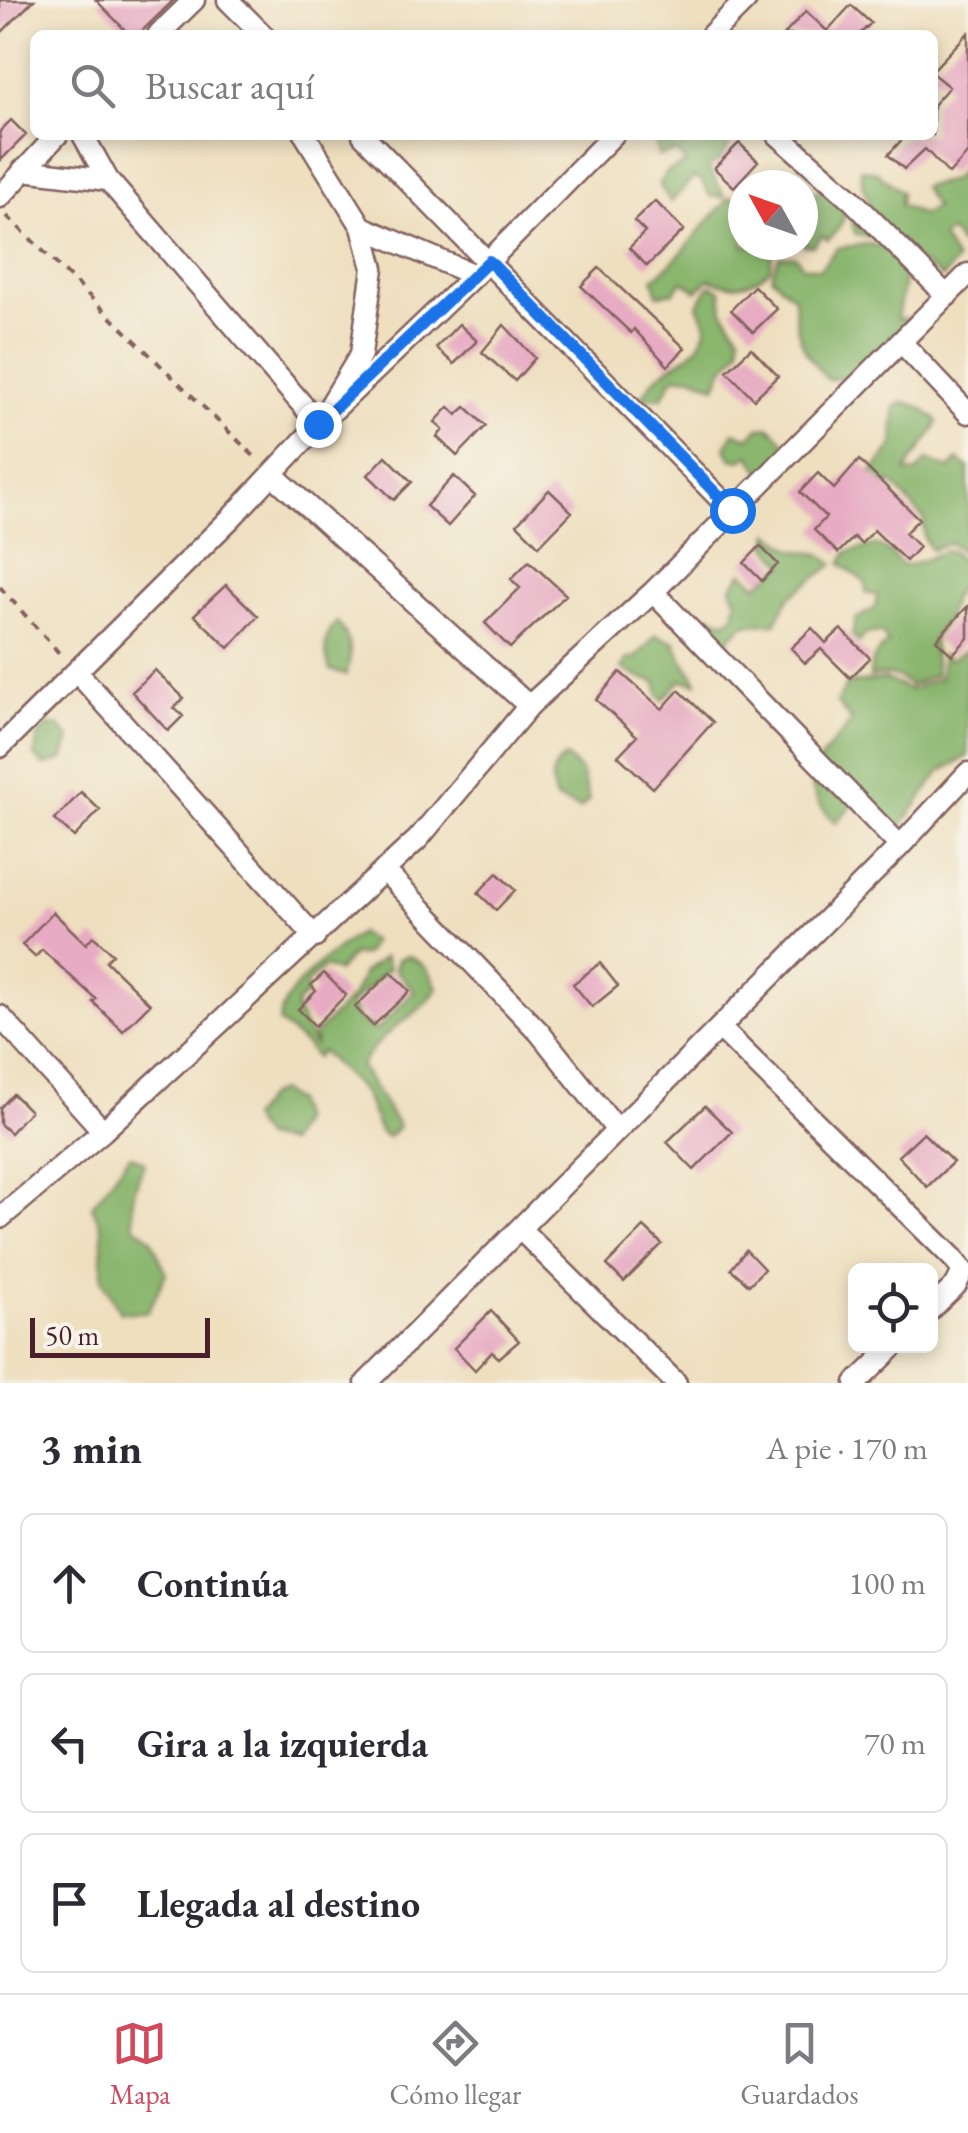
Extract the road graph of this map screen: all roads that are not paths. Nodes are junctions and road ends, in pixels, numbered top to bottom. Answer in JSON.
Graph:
{"nodes":[{"id":1,"x":194,"y":0,"type":"edge"},
{"id":2,"x":225,"y":0,"type":"edge"},
{"id":3,"x":746,"y":0,"type":"edge"},
{"id":4,"x":163,"y":30,"type":"edge"},
{"id":5,"x":240,"y":30,"type":"edge"},
{"id":6,"x":258,"y":30,"type":"edge"},
{"id":7,"x":716,"y":30,"type":"edge"},
{"id":8,"x":51,"y":140,"type":"edge"},
{"id":9,"x":87,"y":140,"type":"edge"},
{"id":10,"x":309,"y":140,"type":"edge"},
{"id":11,"x":367,"y":140,"type":"edge"},
{"id":12,"x":608,"y":140,"type":"edge"},
{"id":13,"x":784,"y":140,"type":"edge"},
{"id":14,"x":23,"y":170,"type":"junction"},
{"id":15,"x":108,"y":180,"type":"junction"},
{"id":16,"x":0,"y":197,"type":"edge"},
{"id":17,"x":362,"y":226,"type":"junction"},
{"id":18,"x":481,"y":268,"type":"junction"},
{"id":19,"x":968,"y":274,"type":"edge"},
{"id":20,"x":947,"y":296,"type":"junction"},
{"id":21,"x":901,"y":342,"type":"junction"},
{"id":22,"x":968,"y":413,"type":"edge"},
{"id":23,"x":318,"y":424,"type":"junction"},
{"id":24,"x":273,"y":475,"type":"junction"},
{"id":25,"x":732,"y":510,"type":"junction"},
{"id":26,"x":653,"y":592,"type":"junction"},
{"id":27,"x":76,"y":672,"type":"junction"},
{"id":28,"x":530,"y":706,"type":"junction"},
{"id":29,"x":0,"y":746,"type":"edge"},
{"id":30,"x":968,"y":773,"type":"edge"},
{"id":31,"x":900,"y":846,"type":"junction"},
{"id":32,"x":384,"y":870,"type":"junction"},
{"id":33,"x":315,"y":937,"type":"junction"},
{"id":34,"x":0,"y":1016,"type":"edge"},
{"id":35,"x":720,"y":1028,"type":"junction"},
{"id":36,"x":616,"y":1129,"type":"junction"},
{"id":37,"x":104,"y":1131,"type":"junction"},
{"id":38,"x":0,"y":1218,"type":"edge"},
{"id":39,"x":520,"y":1229,"type":"junction"},
{"id":40,"x":938,"y":1302,"type":"edge"},
{"id":41,"x":887,"y":1353,"type":"edge"},
{"id":42,"x":366,"y":1383,"type":"edge"},
{"id":43,"x":676,"y":1383,"type":"edge"},
{"id":44,"x":856,"y":1383,"type":"edge"}],
"edges":[{"from":1,"to":4,"type":"street"},
{"from":2,"to":5,"type":"street"},
{"from":2,"to":6,"type":"street"},
{"from":3,"to":7,"type":"street"},
{"from":8,"to":14,"type":"street"},
{"from":9,"to":15,"type":"street"},
{"from":10,"to":17,"type":"street"},
{"from":11,"to":18,"type":"street"},
{"from":12,"to":18,"type":"street"},
{"from":13,"to":20,"type":"street"},
{"from":14,"to":15,"type":"street"},
{"from":14,"to":16,"type":"street"},
{"from":15,"to":23,"type":"street"},
{"from":17,"to":18,"type":"street"},
{"from":17,"to":23,"type":"street"},
{"from":18,"to":23,"type":"street"},
{"from":18,"to":25,"type":"street"},
{"from":19,"to":20,"type":"street"},
{"from":20,"to":21,"type":"street"},
{"from":21,"to":22,"type":"street"},
{"from":21,"to":25,"type":"street"},
{"from":23,"to":24,"type":"street"},
{"from":24,"to":27,"type":"street"},
{"from":24,"to":28,"type":"street"},
{"from":25,"to":26,"type":"street"},
{"from":26,"to":28,"type":"street"},
{"from":26,"to":31,"type":"street"},
{"from":27,"to":29,"type":"street"},
{"from":27,"to":33,"type":"street"},
{"from":28,"to":32,"type":"street"},
{"from":30,"to":31,"type":"street"},
{"from":31,"to":35,"type":"street"},
{"from":32,"to":33,"type":"street"},
{"from":32,"to":36,"type":"street"},
{"from":33,"to":37,"type":"street"},
{"from":34,"to":37,"type":"street"},
{"from":35,"to":36,"type":"street"},
{"from":35,"to":40,"type":"street"},
{"from":36,"to":39,"type":"street"},
{"from":37,"to":38,"type":"street"},
{"from":39,"to":42,"type":"street"},
{"from":39,"to":43,"type":"street"},
{"from":41,"to":44,"type":"street"}]}
